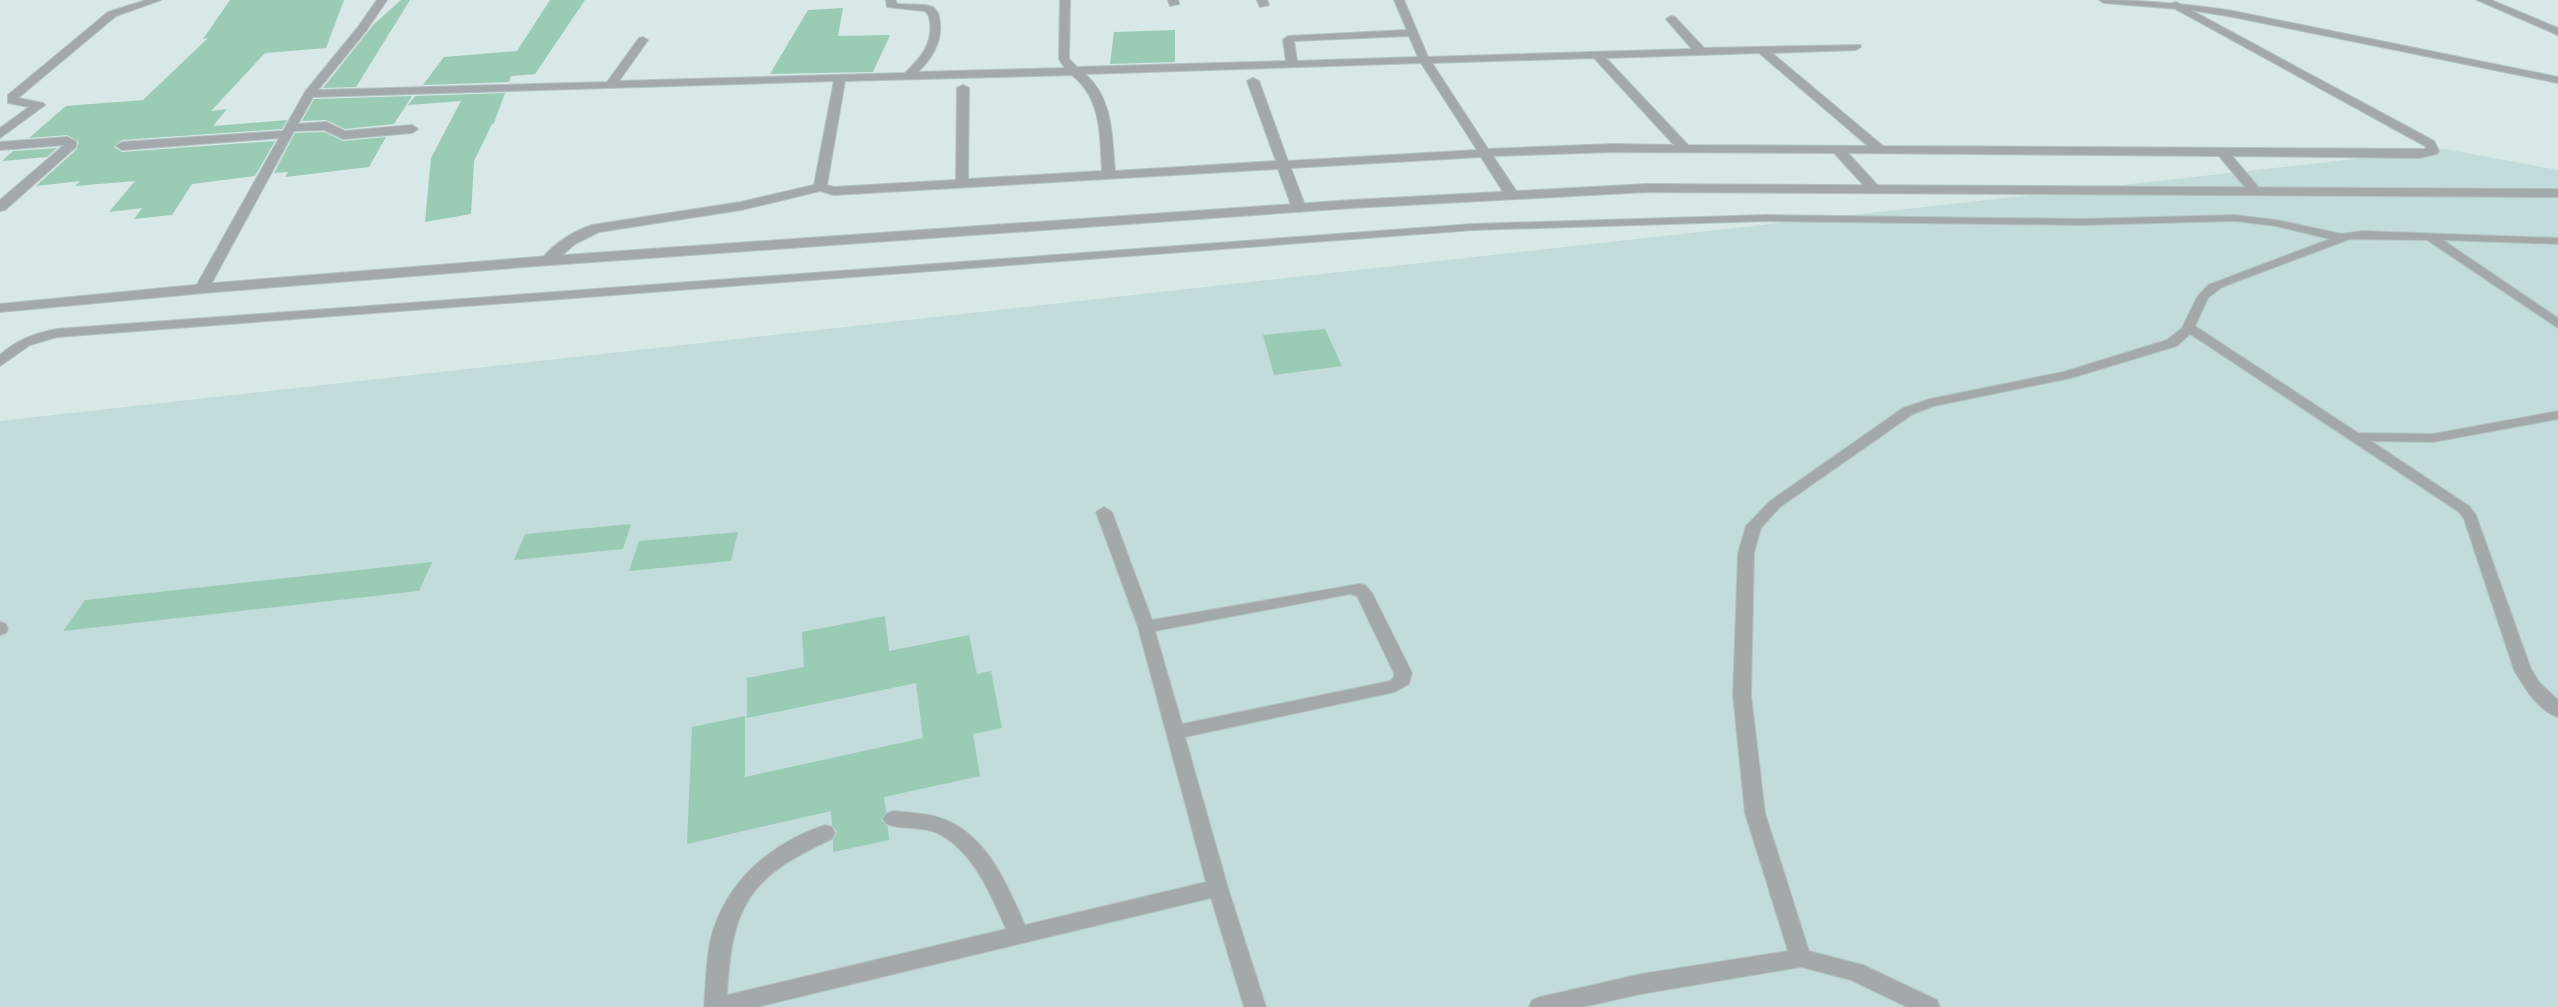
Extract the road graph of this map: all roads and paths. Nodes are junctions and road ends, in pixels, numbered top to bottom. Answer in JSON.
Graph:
{"nodes":[{"id":1,"x":156,"y":0,"type":"edge"},
{"id":2,"x":382,"y":0,"type":"edge"},
{"id":3,"x":891,"y":0,"type":"edge"},
{"id":4,"x":1065,"y":0,"type":"edge"},
{"id":5,"x":1399,"y":0,"type":"edge"},
{"id":6,"x":2104,"y":0,"type":"edge"},
{"id":7,"x":2482,"y":0,"type":"edge"},
{"id":8,"x":2173,"y":3,"type":"edge"},
{"id":9,"x":1671,"y":19,"type":"dead end"},
{"id":10,"x":2558,"y":32,"type":"edge"},
{"id":11,"x":1412,"y":33,"type":"junction"},
{"id":12,"x":643,"y":40,"type":"dead end"},
{"id":13,"x":1856,"y":47,"type":"dead end"},
{"id":14,"x":1367,"y":48,"type":"junction"},
{"id":15,"x":1762,"y":50,"type":"junction"},
{"id":16,"x":1701,"y":52,"type":"junction"},
{"id":17,"x":1597,"y":55,"type":"junction"},
{"id":18,"x":1424,"y":59,"type":"junction"},
{"id":19,"x":1292,"y":64,"type":"junction"},
{"id":20,"x":1076,"y":70,"type":"junction"},
{"id":21,"x":909,"y":75,"type":"junction"},
{"id":22,"x":840,"y":77,"type":"junction"},
{"id":23,"x":2558,"y":80,"type":"edge"},
{"id":24,"x":1253,"y":81,"type":"dead end"},
{"id":25,"x":611,"y":84,"type":"junction"},
{"id":26,"x":963,"y":88,"type":"dead end"},
{"id":27,"x":309,"y":94,"type":"junction"},
{"id":28,"x":5,"y":101,"type":"edge"},
{"id":29,"x":412,"y":129,"type":"dead end"},
{"id":30,"x":287,"y":131,"type":"junction"},
{"id":31,"x":0,"y":134,"type":"edge"},
{"id":32,"x":0,"y":146,"type":"edge"},
{"id":33,"x":122,"y":146,"type":"dead end"},
{"id":34,"x":1684,"y":148,"type":"junction"},
{"id":35,"x":1837,"y":149,"type":"junction"},
{"id":36,"x":1880,"y":150,"type":"junction"},
{"id":37,"x":2222,"y":152,"type":"junction"},
{"id":38,"x":1484,"y":153,"type":"junction"},
{"id":39,"x":1284,"y":166,"type":"junction"},
{"id":40,"x":1109,"y":176,"type":"junction"},
{"id":41,"x":963,"y":185,"type":"junction"},
{"id":42,"x":820,"y":186,"type":"junction"},
{"id":43,"x":1874,"y":188,"type":"junction"},
{"id":44,"x":2255,"y":190,"type":"junction"},
{"id":45,"x":2558,"y":193,"type":"edge"},
{"id":46,"x":1512,"y":195,"type":"junction"},
{"id":47,"x":0,"y":207,"type":"edge"},
{"id":48,"x":1299,"y":208,"type":"junction"},
{"id":49,"x":2428,"y":235,"type":"junction"},
{"id":50,"x":2342,"y":238,"type":"junction"},
{"id":51,"x":2558,"y":240,"type":"edge"},
{"id":52,"x":547,"y":261,"type":"junction"},
{"id":53,"x":202,"y":288,"type":"junction"},
{"id":54,"x":0,"y":308,"type":"edge"},
{"id":55,"x":2558,"y":324,"type":"edge"},
{"id":56,"x":2190,"y":328,"type":"junction"},
{"id":57,"x":0,"y":362,"type":"edge"},
{"id":58,"x":2558,"y":415,"type":"edge"},
{"id":59,"x":2356,"y":437,"type":"junction"},
{"id":60,"x":1104,"y":512,"type":"dead end"},
{"id":61,"x":1146,"y":627,"type":"junction"},
{"id":62,"x":2558,"y":710,"type":"edge"},
{"id":63,"x":1176,"y":732,"type":"junction"},
{"id":64,"x":893,"y":819,"type":"dead end"},
{"id":65,"x":825,"y":833,"type":"dead end"},
{"id":66,"x":1218,"y":888,"type":"junction"},
{"id":67,"x":1019,"y":935,"type":"junction"},
{"id":68,"x":1801,"y":958,"type":"junction"},
{"id":69,"x":716,"y":1007,"type":"edge"},
{"id":70,"x":1255,"y":1007,"type":"edge"},
{"id":71,"x":1540,"y":1007,"type":"edge"},
{"id":72,"x":1929,"y":1007,"type":"edge"}],
"edges":[{"from":1,"to":28,"type":"street"},
{"from":2,"to":27,"type":"street"},
{"from":3,"to":21,"type":"street"},
{"from":4,"to":20,"type":"street"},
{"from":5,"to":11,"type":"street"},
{"from":6,"to":8,"type":"street"},
{"from":7,"to":10,"type":"street"},
{"from":8,"to":23,"type":"street"},
{"from":8,"to":37,"type":"street"},
{"from":9,"to":16,"type":"street"},
{"from":11,"to":14,"type":"street"},
{"from":11,"to":18,"type":"street"},
{"from":12,"to":25,"type":"street"},
{"from":13,"to":15,"type":"street"},
{"from":14,"to":18,"type":"street"},
{"from":14,"to":19,"type":"street"},
{"from":14,"to":19,"type":"street"},
{"from":15,"to":16,"type":"street"},
{"from":15,"to":36,"type":"street"},
{"from":16,"to":17,"type":"street"},
{"from":17,"to":18,"type":"street"},
{"from":17,"to":34,"type":"street"},
{"from":18,"to":38,"type":"street"},
{"from":19,"to":20,"type":"street"},
{"from":20,"to":21,"type":"street"},
{"from":20,"to":40,"type":"street"},
{"from":21,"to":22,"type":"street"},
{"from":22,"to":25,"type":"street"},
{"from":22,"to":42,"type":"street"},
{"from":24,"to":39,"type":"street"},
{"from":25,"to":27,"type":"street"},
{"from":26,"to":41,"type":"street"},
{"from":27,"to":30,"type":"street"},
{"from":28,"to":31,"type":"street"},
{"from":29,"to":30,"type":"street"},
{"from":30,"to":33,"type":"street"},
{"from":30,"to":53,"type":"street"},
{"from":32,"to":47,"type":"street"},
{"from":34,"to":35,"type":"street"},
{"from":34,"to":38,"type":"street"},
{"from":35,"to":36,"type":"street"},
{"from":35,"to":43,"type":"street"},
{"from":36,"to":37,"type":"street"},
{"from":37,"to":44,"type":"street"},
{"from":38,"to":39,"type":"street"},
{"from":38,"to":46,"type":"street"},
{"from":39,"to":40,"type":"street"},
{"from":39,"to":48,"type":"street"},
{"from":40,"to":41,"type":"street"},
{"from":41,"to":42,"type":"street"},
{"from":42,"to":52,"type":"street"},
{"from":43,"to":44,"type":"street"},
{"from":43,"to":46,"type":"street"},
{"from":44,"to":45,"type":"street"},
{"from":46,"to":48,"type":"street"},
{"from":48,"to":52,"type":"street"},
{"from":49,"to":50,"type":"lane"},
{"from":49,"to":51,"type":"lane"},
{"from":49,"to":55,"type":"lane"},
{"from":50,"to":56,"type":"lane"},
{"from":50,"to":57,"type":"lane"},
{"from":52,"to":53,"type":"street"},
{"from":53,"to":54,"type":"street"},
{"from":56,"to":59,"type":"lane"},
{"from":56,"to":68,"type":"lane"},
{"from":58,"to":59,"type":"lane"},
{"from":59,"to":62,"type":"lane"},
{"from":60,"to":61,"type":"lane"},
{"from":61,"to":63,"type":"lane"},
{"from":61,"to":63,"type":"lane"},
{"from":63,"to":66,"type":"lane"},
{"from":64,"to":67,"type":"lane"},
{"from":65,"to":69,"type":"lane"},
{"from":66,"to":67,"type":"lane"},
{"from":66,"to":70,"type":"lane"},
{"from":67,"to":69,"type":"lane"},
{"from":68,"to":71,"type":"lane"},
{"from":68,"to":72,"type":"lane"}]}
